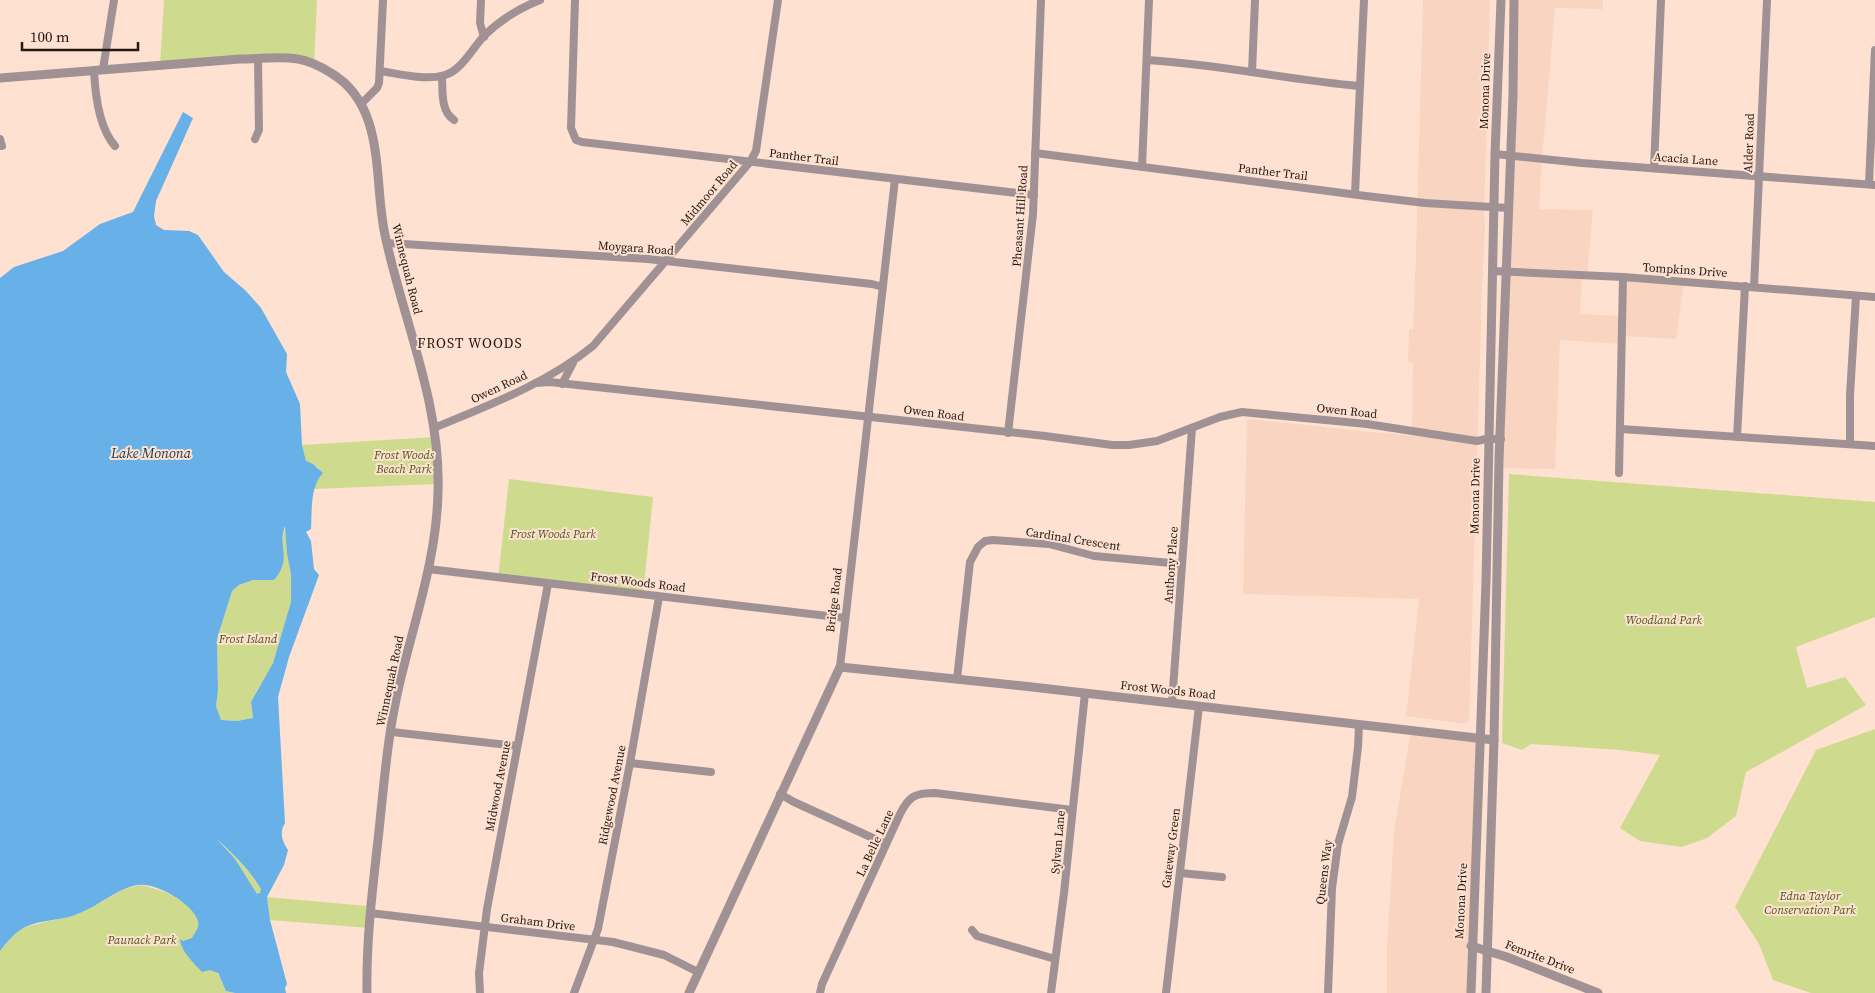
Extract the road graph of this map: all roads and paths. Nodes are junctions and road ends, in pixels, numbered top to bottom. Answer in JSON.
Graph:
{"nodes":[{"id":1,"x":114,"y":0,"type":"edge"},
{"id":2,"x":382,"y":0,"type":"edge"},
{"id":3,"x":481,"y":0,"type":"edge"},
{"id":4,"x":540,"y":0,"type":"edge"},
{"id":5,"x":575,"y":0,"type":"edge"},
{"id":6,"x":778,"y":0,"type":"edge"},
{"id":7,"x":1041,"y":0,"type":"edge"},
{"id":8,"x":1149,"y":0,"type":"edge"},
{"id":9,"x":1255,"y":0,"type":"edge"},
{"id":10,"x":1364,"y":0,"type":"edge"},
{"id":11,"x":1501,"y":0,"type":"edge"},
{"id":12,"x":1514,"y":0,"type":"edge"},
{"id":13,"x":1661,"y":0,"type":"edge"},
{"id":14,"x":1767,"y":0,"type":"edge"},
{"id":15,"x":484,"y":37,"type":"junction"},
{"id":16,"x":1875,"y":50,"type":"edge"},
{"id":17,"x":258,"y":58,"type":"junction"},
{"id":18,"x":1147,"y":60,"type":"junction"},
{"id":19,"x":98,"y":70,"type":"junction"},
{"id":20,"x":380,"y":70,"type":"junction"},
{"id":21,"x":1252,"y":72,"type":"junction"},
{"id":22,"x":442,"y":76,"type":"junction"},
{"id":23,"x":0,"y":78,"type":"edge"},
{"id":24,"x":1360,"y":86,"type":"junction"},
{"id":25,"x":361,"y":104,"type":"junction"},
{"id":26,"x":454,"y":120,"type":"dead end"},
{"id":27,"x":255,"y":139,"type":"dead end"},
{"id":28,"x":114,"y":146,"type":"dead end"},
{"id":29,"x":1035,"y":153,"type":"junction"},
{"id":30,"x":1495,"y":154,"type":"junction"},
{"id":31,"x":1510,"y":156,"type":"junction"},
{"id":32,"x":750,"y":162,"type":"junction"},
{"id":33,"x":1142,"y":167,"type":"junction"},
{"id":34,"x":1654,"y":168,"type":"junction"},
{"id":35,"x":1759,"y":175,"type":"junction"},
{"id":36,"x":895,"y":179,"type":"junction"},
{"id":37,"x":1872,"y":185,"type":"edge"},
{"id":38,"x":1354,"y":194,"type":"junction"},
{"id":39,"x":1034,"y":195,"type":"junction"},
{"id":40,"x":1494,"y":208,"type":"junction"},
{"id":41,"x":1508,"y":208,"type":"junction"},
{"id":42,"x":387,"y":243,"type":"junction"},
{"id":43,"x":664,"y":261,"type":"junction"},
{"id":44,"x":1493,"y":271,"type":"junction"},
{"id":45,"x":1506,"y":272,"type":"junction"},
{"id":46,"x":1623,"y":277,"type":"junction"},
{"id":47,"x":1745,"y":286,"type":"junction"},
{"id":48,"x":883,"y":287,"type":"junction"},
{"id":49,"x":1754,"y":287,"type":"junction"},
{"id":50,"x":1856,"y":296,"type":"junction"},
{"id":51,"x":1875,"y":297,"type":"edge"},
{"id":52,"x":574,"y":361,"type":"junction"},
{"id":53,"x":536,"y":383,"type":"junction"},
{"id":54,"x":562,"y":384,"type":"junction"},
{"id":55,"x":868,"y":416,"type":"junction"},
{"id":56,"x":434,"y":428,"type":"junction"},
{"id":57,"x":1192,"y":428,"type":"junction"},
{"id":58,"x":1621,"y":429,"type":"junction"},
{"id":59,"x":1008,"y":433,"type":"junction"},
{"id":60,"x":1737,"y":437,"type":"junction"},
{"id":61,"x":1487,"y":439,"type":"junction"},
{"id":62,"x":1501,"y":439,"type":"junction"},
{"id":63,"x":1850,"y":444,"type":"junction"},
{"id":64,"x":1875,"y":446,"type":"edge"},
{"id":65,"x":1619,"y":473,"type":"dead end"},
{"id":66,"x":1182,"y":564,"type":"junction"},
{"id":67,"x":428,"y":569,"type":"junction"},
{"id":68,"x":548,"y":584,"type":"junction"},
{"id":69,"x":659,"y":597,"type":"junction"},
{"id":70,"x":845,"y":618,"type":"junction"},
{"id":71,"x":840,"y":667,"type":"junction"},
{"id":72,"x":958,"y":679,"type":"junction"},
{"id":73,"x":1085,"y":693,"type":"junction"},
{"id":74,"x":1172,"y":703,"type":"junction"},
{"id":75,"x":1199,"y":706,"type":"junction"},
{"id":76,"x":1359,"y":726,"type":"junction"},
{"id":77,"x":392,"y":732,"type":"junction"},
{"id":78,"x":1480,"y":739,"type":"junction"},
{"id":79,"x":1494,"y":740,"type":"junction"},
{"id":80,"x":517,"y":746,"type":"junction"},
{"id":81,"x":630,"y":763,"type":"junction"},
{"id":82,"x":711,"y":772,"type":"dead end"},
{"id":83,"x":780,"y":794,"type":"junction"},
{"id":84,"x":1072,"y":810,"type":"junction"},
{"id":85,"x":886,"y":844,"type":"junction"},
{"id":86,"x":1180,"y":873,"type":"junction"},
{"id":87,"x":1222,"y":877,"type":"dead end"},
{"id":88,"x":370,"y":913,"type":"junction"},
{"id":89,"x":484,"y":926,"type":"junction"},
{"id":90,"x":972,"y":930,"type":"dead end"},
{"id":91,"x":595,"y":940,"type":"junction"},
{"id":92,"x":1471,"y":946,"type":"junction"},
{"id":93,"x":1486,"y":950,"type":"junction"},
{"id":94,"x":1055,"y":959,"type":"junction"},
{"id":95,"x":698,"y":972,"type":"junction"},
{"id":96,"x":367,"y":993,"type":"edge"},
{"id":97,"x":480,"y":993,"type":"edge"},
{"id":98,"x":574,"y":993,"type":"edge"},
{"id":99,"x":689,"y":993,"type":"edge"},
{"id":100,"x":820,"y":993,"type":"edge"},
{"id":101,"x":1052,"y":993,"type":"edge"},
{"id":102,"x":1166,"y":993,"type":"edge"},
{"id":103,"x":1328,"y":993,"type":"edge"},
{"id":104,"x":1471,"y":993,"type":"edge"},
{"id":105,"x":1486,"y":993,"type":"edge"},
{"id":106,"x":1598,"y":993,"type":"edge"}],
"edges":[{"from":1,"to":19,"type":"street"},
{"from":2,"to":20,"type":"street"},
{"from":3,"to":15,"type":"street"},
{"from":4,"to":15,"type":"street"},
{"from":5,"to":32,"type":"street","name":"Panther Trail"},
{"from":6,"to":32,"type":"street","name":"Midmoor Road"},
{"from":7,"to":29,"type":"street","name":"Pheasant Hill Road"},
{"from":8,"to":18,"type":"street"},
{"from":9,"to":21,"type":"street"},
{"from":10,"to":24,"type":"street"},
{"from":11,"to":30,"type":"street","name":"Monona Drive"},
{"from":12,"to":31,"type":"street","name":"Monona Drive"},
{"from":13,"to":34,"type":"street"},
{"from":14,"to":35,"type":"street","name":"Alder Road"},
{"from":15,"to":22,"type":"street"},
{"from":16,"to":37,"type":"street"},
{"from":17,"to":19,"type":"street","name":"Winnequah Road"},
{"from":17,"to":25,"type":"street","name":"Winnequah Road"},
{"from":17,"to":27,"type":"street"},
{"from":18,"to":21,"type":"street"},
{"from":18,"to":33,"type":"street"},
{"from":19,"to":23,"type":"street","name":"Winnequah Road"},
{"from":19,"to":28,"type":"street"},
{"from":20,"to":22,"type":"street"},
{"from":20,"to":25,"type":"street"},
{"from":21,"to":24,"type":"street"},
{"from":22,"to":26,"type":"street"},
{"from":24,"to":38,"type":"street"},
{"from":25,"to":42,"type":"street","name":"Winnequah Road"},
{"from":29,"to":33,"type":"street","name":"Panther Trail"},
{"from":29,"to":39,"type":"street","name":"Pheasant Hill Road"},
{"from":30,"to":31,"type":"street","name":"Acacia Lane"},
{"from":30,"to":40,"type":"street","name":"Monona Drive"},
{"from":31,"to":34,"type":"street","name":"Acacia Lane"},
{"from":31,"to":41,"type":"street","name":"Monona Drive"},
{"from":32,"to":36,"type":"street","name":"Panther Trail"},
{"from":32,"to":43,"type":"street","name":"Midmoor Road"},
{"from":33,"to":38,"type":"street","name":"Panther Trail"},
{"from":34,"to":35,"type":"street","name":"Acacia Lane"},
{"from":35,"to":37,"type":"street","name":"Acacia Lane"},
{"from":35,"to":49,"type":"street","name":"Alder Road"},
{"from":36,"to":39,"type":"street","name":"Panther Trail"},
{"from":36,"to":48,"type":"street","name":"Bridge Road"},
{"from":38,"to":40,"type":"street","name":"Panther Trail"},
{"from":39,"to":59,"type":"street","name":"Pheasant Hill Road"},
{"from":40,"to":41,"type":"street","name":"Panther Trail"},
{"from":40,"to":44,"type":"street","name":"Monona Drive"},
{"from":41,"to":45,"type":"street","name":"Monona Drive"},
{"from":42,"to":43,"type":"street","name":"Moygara Road"},
{"from":42,"to":56,"type":"street","name":"Winnequah Road"},
{"from":43,"to":48,"type":"street","name":"Moygara Road"},
{"from":43,"to":52,"type":"street","name":"Midmoor Road"},
{"from":44,"to":45,"type":"street","name":"Tompkins Drive"},
{"from":44,"to":61,"type":"street","name":"Monona Drive"},
{"from":45,"to":46,"type":"street","name":"Tompkins Drive"},
{"from":45,"to":62,"type":"street","name":"Monona Drive"},
{"from":46,"to":47,"type":"street","name":"Tompkins Drive"},
{"from":46,"to":58,"type":"street"},
{"from":47,"to":49,"type":"street","name":"Tompkins Drive"},
{"from":47,"to":60,"type":"street"},
{"from":48,"to":55,"type":"street","name":"Bridge Road"},
{"from":49,"to":50,"type":"street","name":"Tompkins Drive"},
{"from":50,"to":51,"type":"street","name":"Tompkins Drive"},
{"from":50,"to":63,"type":"street"},
{"from":52,"to":53,"type":"street","name":"Midmoor Road"},
{"from":52,"to":54,"type":"street","name":"Midmoor Road"},
{"from":53,"to":54,"type":"street","name":"Owen Road"},
{"from":53,"to":56,"type":"street","name":"Owen Road"},
{"from":54,"to":55,"type":"street","name":"Owen Road"},
{"from":55,"to":59,"type":"street","name":"Owen Road"},
{"from":55,"to":70,"type":"street","name":"Bridge Road"},
{"from":56,"to":67,"type":"street","name":"Winnequah Road"},
{"from":57,"to":59,"type":"street","name":"Owen Road"},
{"from":57,"to":61,"type":"street","name":"Owen Road"},
{"from":57,"to":66,"type":"street","name":"Anthony Place"},
{"from":58,"to":60,"type":"street"},
{"from":58,"to":65,"type":"street"},
{"from":60,"to":63,"type":"street"},
{"from":61,"to":62,"type":"street","name":"Owen Road"},
{"from":61,"to":78,"type":"street","name":"Monona Drive"},
{"from":62,"to":79,"type":"street","name":"Monona Drive"},
{"from":63,"to":64,"type":"street"},
{"from":66,"to":72,"type":"street","name":"Cardinal Crescent"},
{"from":66,"to":74,"type":"street","name":"Anthony Place"},
{"from":67,"to":68,"type":"street","name":"Frost Woods Road"},
{"from":67,"to":77,"type":"street","name":"Winnequah Road"},
{"from":68,"to":69,"type":"street","name":"Frost Woods Road"},
{"from":68,"to":80,"type":"street","name":"Midwood Avenue"},
{"from":69,"to":70,"type":"street","name":"Frost Woods Road"},
{"from":69,"to":81,"type":"street","name":"Ridgewood Avenue"},
{"from":70,"to":71,"type":"street","name":"Bridge Road"},
{"from":71,"to":72,"type":"street","name":"Frost Woods Road"},
{"from":71,"to":83,"type":"street","name":"Bridge Road"},
{"from":72,"to":73,"type":"street","name":"Frost Woods Road"},
{"from":73,"to":74,"type":"street","name":"Frost Woods Road"},
{"from":73,"to":84,"type":"street","name":"Sylvan Lane"},
{"from":74,"to":75,"type":"street","name":"Frost Woods Road"},
{"from":75,"to":76,"type":"street","name":"Frost Woods Road"},
{"from":75,"to":86,"type":"street","name":"Gateway Green"},
{"from":76,"to":78,"type":"street","name":"Frost Woods Road"},
{"from":76,"to":103,"type":"street","name":"Queens Way"},
{"from":77,"to":80,"type":"street"},
{"from":77,"to":88,"type":"street","name":"Winnequah Road"},
{"from":78,"to":79,"type":"street","name":"Frost Woods Road"},
{"from":78,"to":92,"type":"street","name":"Monona Drive"},
{"from":79,"to":93,"type":"street","name":"Monona Drive"},
{"from":80,"to":89,"type":"street","name":"Midwood Avenue"},
{"from":81,"to":82,"type":"street"},
{"from":81,"to":91,"type":"street","name":"Ridgewood Avenue"},
{"from":83,"to":85,"type":"street"},
{"from":83,"to":95,"type":"street","name":"Bridge Road"},
{"from":84,"to":85,"type":"street","name":"La Belle Lane"},
{"from":84,"to":94,"type":"street","name":"Sylvan Lane"},
{"from":85,"to":100,"type":"street","name":"La Belle Lane"},
{"from":86,"to":87,"type":"street"},
{"from":86,"to":102,"type":"street","name":"Gateway Green"},
{"from":88,"to":89,"type":"street","name":"Graham Drive"},
{"from":88,"to":96,"type":"street","name":"Winnequah Road"},
{"from":89,"to":91,"type":"street","name":"Graham Drive"},
{"from":89,"to":97,"type":"street","name":"Midwood Avenue"},
{"from":90,"to":94,"type":"street"},
{"from":91,"to":95,"type":"street","name":"Graham Drive"},
{"from":91,"to":98,"type":"street","name":"Ridgewood Avenue"},
{"from":92,"to":93,"type":"street","name":"Femrite Drive"},
{"from":92,"to":104,"type":"street","name":"Monona Drive"},
{"from":93,"to":105,"type":"street","name":"Monona Drive"},
{"from":93,"to":106,"type":"street","name":"Femrite Drive"},
{"from":94,"to":101,"type":"street","name":"Sylvan Lane"},
{"from":95,"to":99,"type":"street","name":"Bridge Road"}]}
